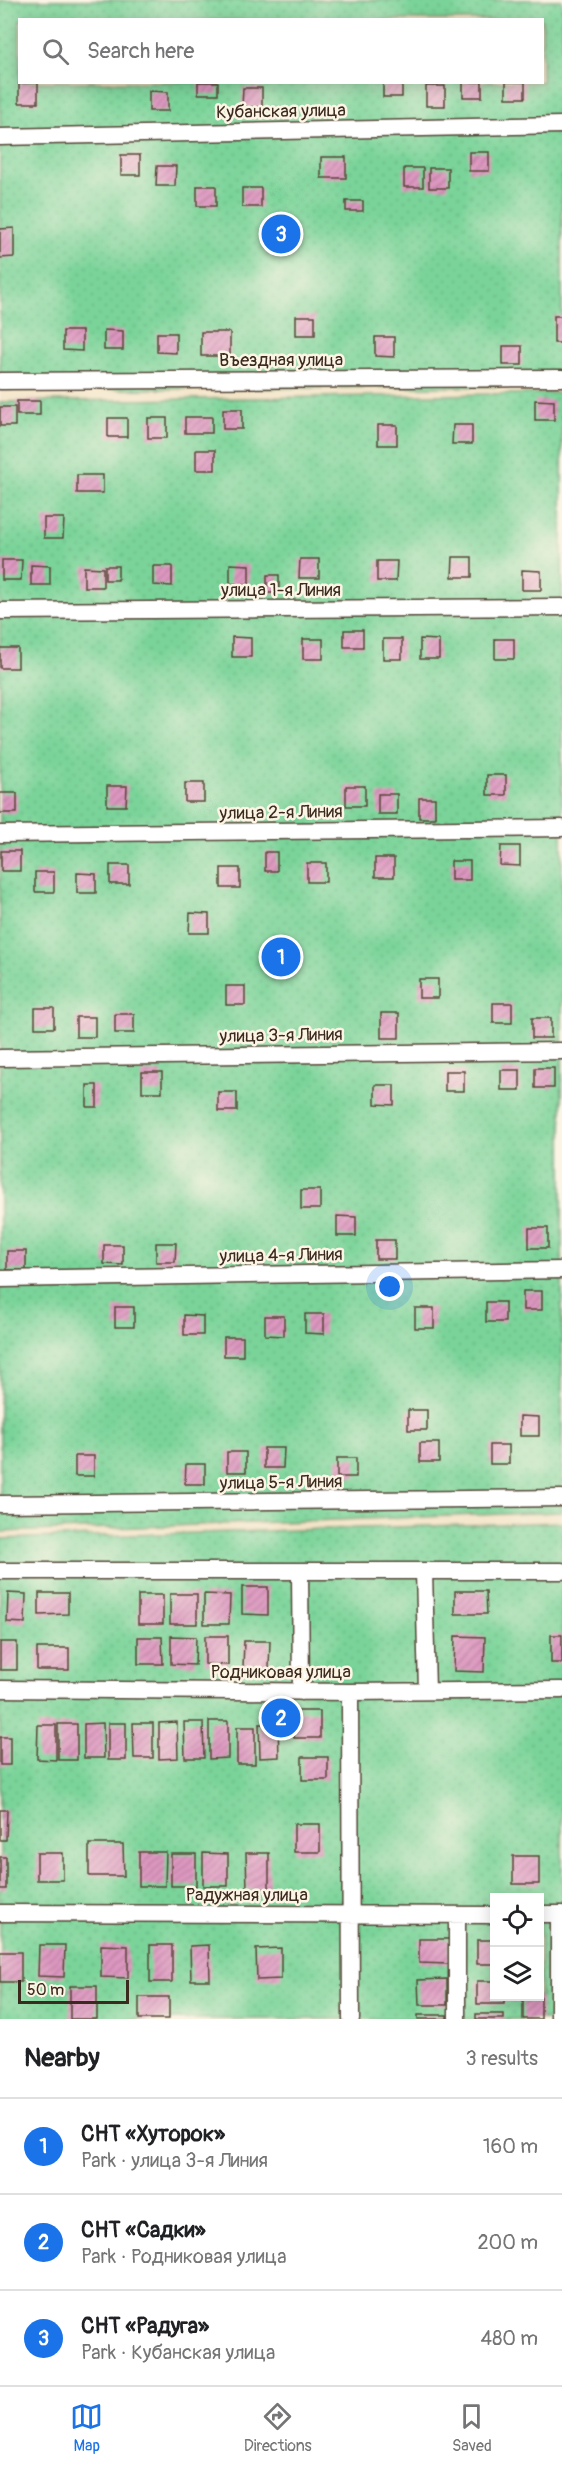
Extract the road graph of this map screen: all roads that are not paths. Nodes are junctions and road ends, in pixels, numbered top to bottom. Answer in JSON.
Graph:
{"nodes":[{"id":1,"x":562,"y":125,"type":"edge"},
{"id":2,"x":0,"y":137,"type":"edge"},
{"id":3,"x":562,"y":378,"type":"edge"},
{"id":4,"x":0,"y":381,"type":"edge"},
{"id":5,"x":562,"y":607,"type":"edge"},
{"id":6,"x":0,"y":611,"type":"edge"},
{"id":7,"x":562,"y":828,"type":"edge"},
{"id":8,"x":0,"y":834,"type":"edge"},
{"id":9,"x":562,"y":1051,"type":"edge"},
{"id":10,"x":0,"y":1058,"type":"edge"},
{"id":11,"x":562,"y":1270,"type":"edge"},
{"id":12,"x":0,"y":1279,"type":"edge"},
{"id":13,"x":562,"y":1498,"type":"edge"},
{"id":14,"x":0,"y":1504,"type":"edge"},
{"id":15,"x":0,"y":1571,"type":"edge"},
{"id":16,"x":300,"y":1571,"type":"junction"},
{"id":17,"x":424,"y":1571,"type":"junction"},
{"id":18,"x":562,"y":1571,"type":"edge"},
{"id":19,"x":0,"y":1689,"type":"edge"},
{"id":20,"x":562,"y":1690,"type":"edge"},
{"id":21,"x":427,"y":1691,"type":"junction"},
{"id":22,"x":301,"y":1692,"type":"junction"},
{"id":23,"x":350,"y":1692,"type":"junction"},
{"id":24,"x":0,"y":1913,"type":"edge"},
{"id":25,"x":544,"y":1914,"type":"edge"},
{"id":26,"x":560,"y":1914,"type":"edge"},
{"id":27,"x":351,"y":1915,"type":"junction"},
{"id":28,"x":457,"y":1915,"type":"junction"},
{"id":29,"x":490,"y":1915,"type":"edge"},
{"id":30,"x":351,"y":2019,"type":"edge"},
{"id":31,"x":457,"y":2019,"type":"edge"},
{"id":32,"x":559,"y":2019,"type":"edge"}],
"edges":[{"from":1,"to":2,"type":"street","name":"Кубанская улица"},
{"from":3,"to":4,"type":"street","name":"Въездная улица"},
{"from":5,"to":6,"type":"street","name":"улица 1-я Линия"},
{"from":7,"to":8,"type":"street","name":"улица 2-я Линия"},
{"from":9,"to":10,"type":"street","name":"улица 3-я Линия"},
{"from":11,"to":12,"type":"street","name":"улица 4-я Линия"},
{"from":13,"to":14,"type":"street","name":"улица 5-я Линия"},
{"from":15,"to":16,"type":"street"},
{"from":16,"to":17,"type":"street"},
{"from":16,"to":22,"type":"street"},
{"from":17,"to":18,"type":"street"},
{"from":17,"to":21,"type":"street"},
{"from":19,"to":22,"type":"street","name":"Родниковая улица"},
{"from":20,"to":21,"type":"street","name":"Родниковая улица"},
{"from":21,"to":23,"type":"street","name":"Родниковая улица"},
{"from":22,"to":23,"type":"street","name":"Родниковая улица"},
{"from":23,"to":27,"type":"street"},
{"from":24,"to":27,"type":"street","name":"Радужная улица"},
{"from":25,"to":26,"type":"street"},
{"from":26,"to":32,"type":"street"},
{"from":27,"to":28,"type":"street","name":"Радужная улица"},
{"from":27,"to":30,"type":"street"},
{"from":28,"to":29,"type":"street","name":"Радужная улица"},
{"from":28,"to":31,"type":"street"}]}
